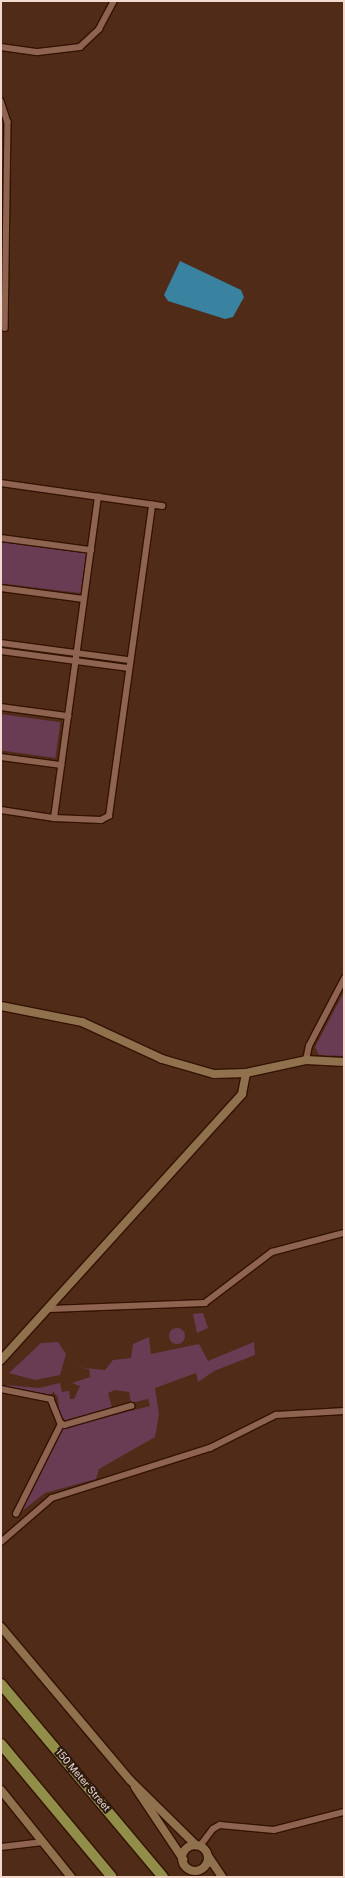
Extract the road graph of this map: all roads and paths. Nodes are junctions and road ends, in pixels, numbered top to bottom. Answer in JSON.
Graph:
{"nodes":[{"id":1,"x":114,"y":1,"type":"edge"},
{"id":2,"x":1,"y":47,"type":"edge"},
{"id":3,"x":1,"y":101,"type":"edge"},
{"id":4,"x":5,"y":328,"type":"dead end"},
{"id":5,"x":1,"y":483,"type":"edge"},
{"id":6,"x":98,"y":497,"type":"junction"},
{"id":7,"x":152,"y":505,"type":"junction"},
{"id":8,"x":162,"y":506,"type":"dead end"},
{"id":9,"x":1,"y":538,"type":"edge"},
{"id":10,"x":91,"y":550,"type":"junction"},
{"id":11,"x":1,"y":588,"type":"edge"},
{"id":12,"x":83,"y":599,"type":"junction"},
{"id":13,"x":1,"y":643,"type":"edge"},
{"id":14,"x":1,"y":651,"type":"edge"},
{"id":15,"x":76,"y":653,"type":"junction"},
{"id":16,"x":129,"y":660,"type":"junction"},
{"id":17,"x":75,"y":661,"type":"junction"},
{"id":18,"x":129,"y":668,"type":"junction"},
{"id":19,"x":1,"y":707,"type":"edge"},
{"id":20,"x":68,"y":716,"type":"junction"},
{"id":21,"x":1,"y":757,"type":"edge"},
{"id":22,"x":61,"y":765,"type":"junction"},
{"id":23,"x":1,"y":810,"type":"edge"},
{"id":24,"x":54,"y":818,"type":"junction"},
{"id":25,"x":344,"y":978,"type":"edge"},
{"id":26,"x":1,"y":1006,"type":"edge"},
{"id":27,"x":306,"y":1060,"type":"junction"},
{"id":28,"x":344,"y":1062,"type":"edge"},
{"id":29,"x":246,"y":1073,"type":"junction"},
{"id":30,"x":344,"y":1233,"type":"edge"},
{"id":31,"x":50,"y":1309,"type":"junction"},
{"id":32,"x":1,"y":1360,"type":"edge"},
{"id":33,"x":1,"y":1389,"type":"edge"},
{"id":34,"x":131,"y":1406,"type":"dead end"},
{"id":35,"x":344,"y":1411,"type":"edge"},
{"id":36,"x":61,"y":1424,"type":"junction"},
{"id":37,"x":16,"y":1514,"type":"dead end"},
{"id":38,"x":1,"y":1542,"type":"edge"},
{"id":39,"x":1,"y":1627,"type":"edge"},
{"id":40,"x":1,"y":1684,"type":"edge"},
{"id":41,"x":1,"y":1744,"type":"edge"},
{"id":42,"x":130,"y":1780,"type":"junction"},
{"id":43,"x":1,"y":1790,"type":"edge"},
{"id":44,"x":344,"y":1812,"type":"edge"},
{"id":45,"x":43,"y":1842,"type":"junction"},
{"id":46,"x":198,"y":1846,"type":"junction"},
{"id":47,"x":1,"y":1847,"type":"edge"},
{"id":48,"x":208,"y":1856,"type":"junction"},
{"id":49,"x":183,"y":1859,"type":"junction"},
{"id":50,"x":193,"y":1870,"type":"junction"},
{"id":51,"x":71,"y":1877,"type":"edge"},
{"id":52,"x":112,"y":1877,"type":"edge"},
{"id":53,"x":163,"y":1877,"type":"edge"},
{"id":54,"x":200,"y":1877,"type":"edge"},
{"id":55,"x":222,"y":1877,"type":"edge"}],
"edges":[{"from":1,"to":2,"type":"street"},
{"from":3,"to":4,"type":"street"},
{"from":5,"to":6,"type":"street"},
{"from":6,"to":7,"type":"street"},
{"from":6,"to":10,"type":"street"},
{"from":7,"to":8,"type":"street"},
{"from":7,"to":16,"type":"street"},
{"from":9,"to":10,"type":"street"},
{"from":10,"to":12,"type":"street"},
{"from":11,"to":12,"type":"street"},
{"from":12,"to":15,"type":"street"},
{"from":13,"to":15,"type":"street"},
{"from":14,"to":17,"type":"street"},
{"from":15,"to":16,"type":"street"},
{"from":15,"to":17,"type":"street"},
{"from":16,"to":18,"type":"street"},
{"from":17,"to":18,"type":"street"},
{"from":17,"to":20,"type":"street"},
{"from":18,"to":24,"type":"street"},
{"from":19,"to":20,"type":"street"},
{"from":20,"to":22,"type":"street"},
{"from":21,"to":22,"type":"street"},
{"from":22,"to":24,"type":"street"},
{"from":23,"to":24,"type":"street"},
{"from":25,"to":27,"type":"street"},
{"from":26,"to":29,"type":"street"},
{"from":27,"to":28,"type":"street"},
{"from":27,"to":29,"type":"street"},
{"from":29,"to":31,"type":"street"},
{"from":30,"to":31,"type":"street"},
{"from":31,"to":32,"type":"street"},
{"from":33,"to":36,"type":"street"},
{"from":34,"to":36,"type":"street"},
{"from":35,"to":38,"type":"street"},
{"from":36,"to":37,"type":"street"},
{"from":39,"to":42,"type":"street"},
{"from":40,"to":53,"type":"highway","name":"150 Meter Street"},
{"from":41,"to":52,"type":"highway"},
{"from":42,"to":46,"type":"street"},
{"from":42,"to":49,"type":"street"},
{"from":43,"to":45,"type":"street"},
{"from":44,"to":46,"type":"street"},
{"from":45,"to":47,"type":"street"},
{"from":45,"to":51,"type":"street"},
{"from":46,"to":48,"type":"street"},
{"from":46,"to":49,"type":"street"},
{"from":48,"to":50,"type":"street"},
{"from":48,"to":55,"type":"street"},
{"from":49,"to":50,"type":"street"},
{"from":50,"to":54,"type":"street"}]}
